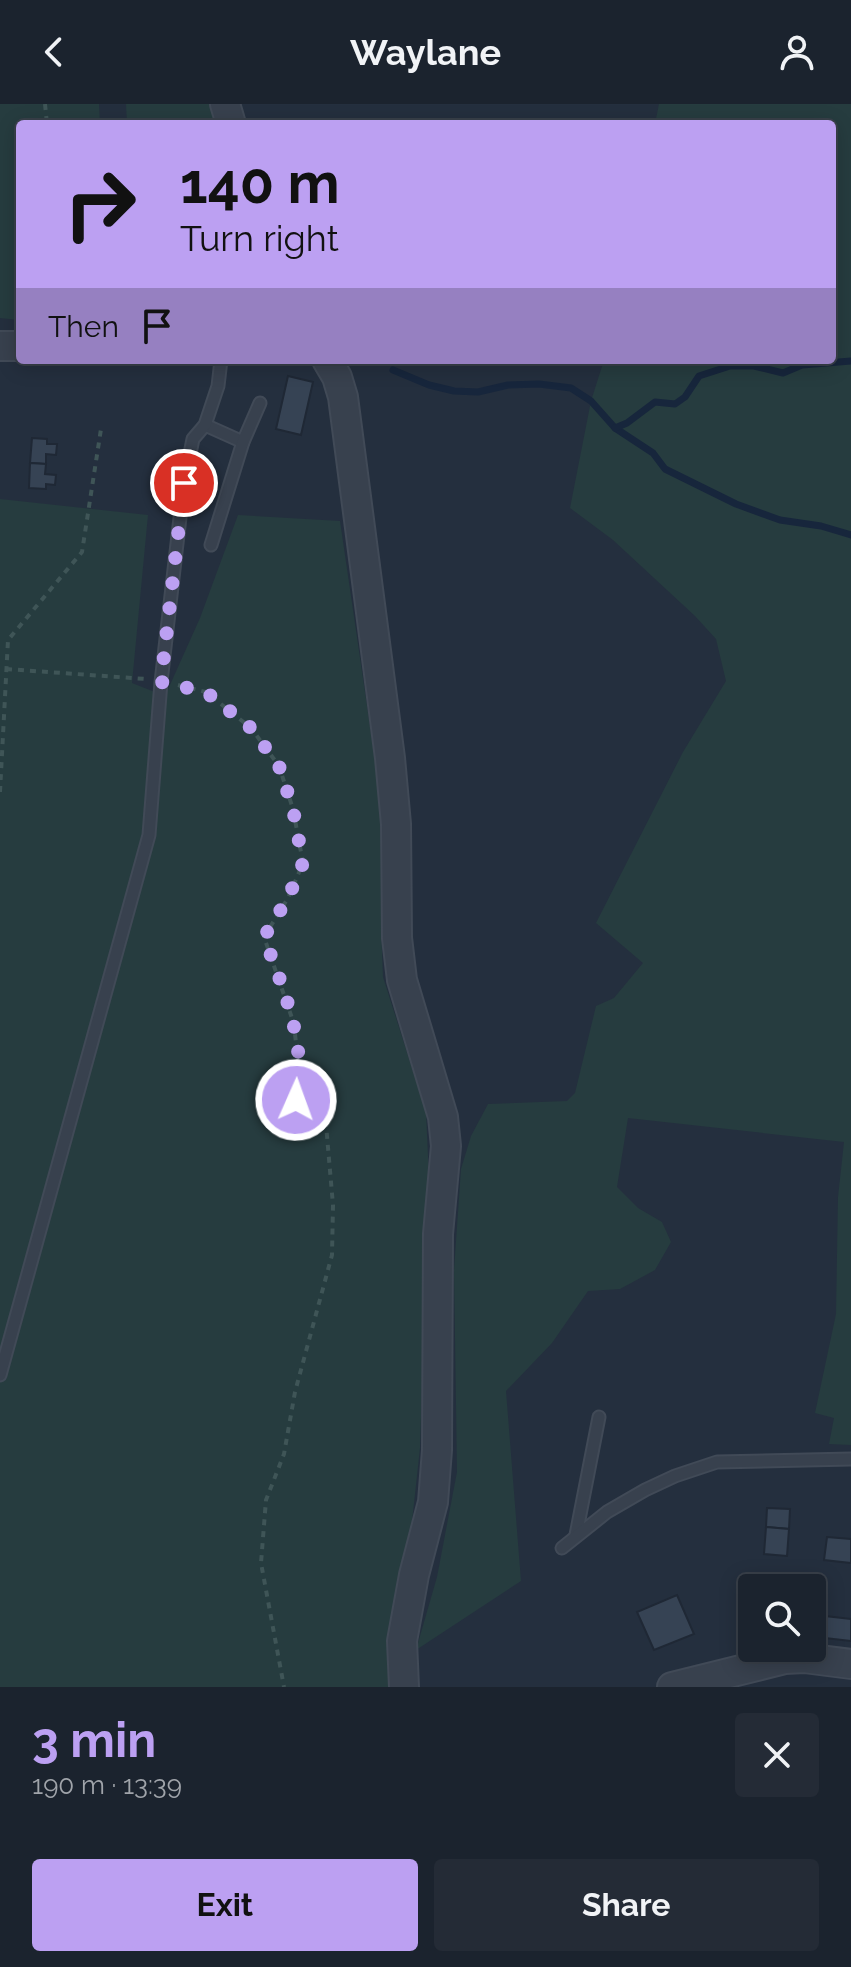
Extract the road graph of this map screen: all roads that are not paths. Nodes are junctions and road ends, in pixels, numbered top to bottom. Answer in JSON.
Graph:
{"nodes":[{"id":1,"x":221,"y":364,"type":"edge"},
{"id":2,"x":329,"y":364,"type":"edge"},
{"id":3,"x":260,"y":403,"type":"dead end"},
{"id":4,"x":205,"y":425,"type":"junction"},
{"id":5,"x":243,"y":442,"type":"junction"},
{"id":6,"x":211,"y":545,"type":"dead end"},
{"id":7,"x":0,"y":1375,"type":"edge"},
{"id":8,"x":599,"y":1417,"type":"dead end"},
{"id":9,"x":851,"y":1459,"type":"edge"},
{"id":10,"x":576,"y":1535,"type":"junction"},
{"id":11,"x":562,"y":1548,"type":"dead end"},
{"id":12,"x":851,"y":1664,"type":"edge"},
{"id":13,"x":404,"y":1687,"type":"edge"},
{"id":14,"x":672,"y":1687,"type":"edge"}],
"edges":[{"from":1,"to":4,"type":"lane"},
{"from":2,"to":13,"type":"street"},
{"from":3,"to":5,"type":"lane"},
{"from":4,"to":5,"type":"lane"},
{"from":4,"to":7,"type":"lane"},
{"from":5,"to":6,"type":"lane"},
{"from":8,"to":10,"type":"lane"},
{"from":9,"to":10,"type":"lane"},
{"from":10,"to":11,"type":"lane"},
{"from":12,"to":14,"type":"street"}]}
